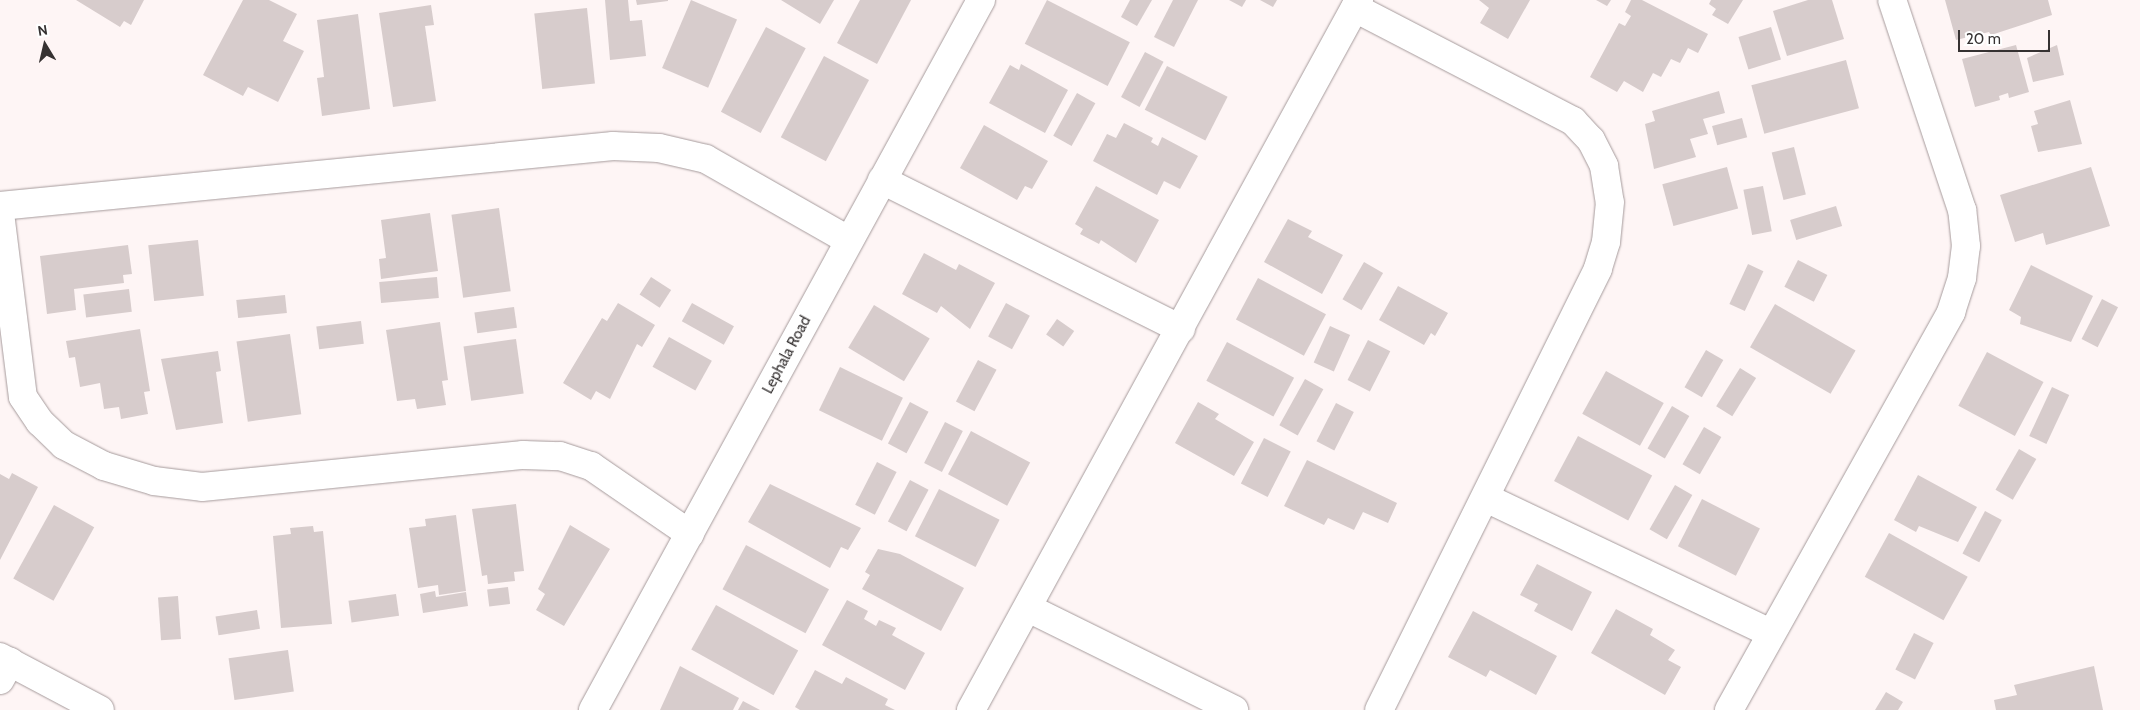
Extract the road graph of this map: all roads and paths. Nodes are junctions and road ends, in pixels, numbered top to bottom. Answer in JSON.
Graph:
{"nodes":[{"id":1,"x":981,"y":0,"type":"edge"},
{"id":2,"x":1892,"y":0,"type":"edge"},
{"id":3,"x":1357,"y":4,"type":"edge"},
{"id":4,"x":882,"y":180,"type":"junction"},
{"id":5,"x":0,"y":206,"type":"edge"},
{"id":6,"x":0,"y":213,"type":"edge"},
{"id":7,"x":848,"y":240,"type":"junction"},
{"id":8,"x":1181,"y":329,"type":"junction"},
{"id":9,"x":1486,"y":498,"type":"junction"},
{"id":10,"x":690,"y":534,"type":"junction"},
{"id":11,"x":1028,"y":608,"type":"junction"},
{"id":12,"x":1770,"y":633,"type":"junction"},
{"id":13,"x":3,"y":667,"type":"edge"},
{"id":14,"x":100,"y":710,"type":"edge"},
{"id":15,"x":593,"y":710,"type":"edge"},
{"id":16,"x":971,"y":710,"type":"edge"},
{"id":17,"x":1234,"y":710,"type":"edge"},
{"id":18,"x":1379,"y":710,"type":"edge"},
{"id":19,"x":1729,"y":710,"type":"edge"}],
"edges":[{"from":1,"to":4,"type":"street","name":"Lephala Road"},
{"from":2,"to":12,"type":"street"},
{"from":3,"to":8,"type":"street"},
{"from":3,"to":9,"type":"street"},
{"from":4,"to":7,"type":"street","name":"Lephala Road"},
{"from":4,"to":8,"type":"street"},
{"from":5,"to":7,"type":"street"},
{"from":6,"to":10,"type":"street"},
{"from":7,"to":10,"type":"street","name":"Lephala Road"},
{"from":8,"to":11,"type":"street"},
{"from":9,"to":12,"type":"street"},
{"from":9,"to":18,"type":"street"},
{"from":10,"to":15,"type":"street","name":"Lephala Road"},
{"from":11,"to":16,"type":"street"},
{"from":11,"to":17,"type":"street"},
{"from":12,"to":19,"type":"street"},
{"from":13,"to":14,"type":"street"}]}
